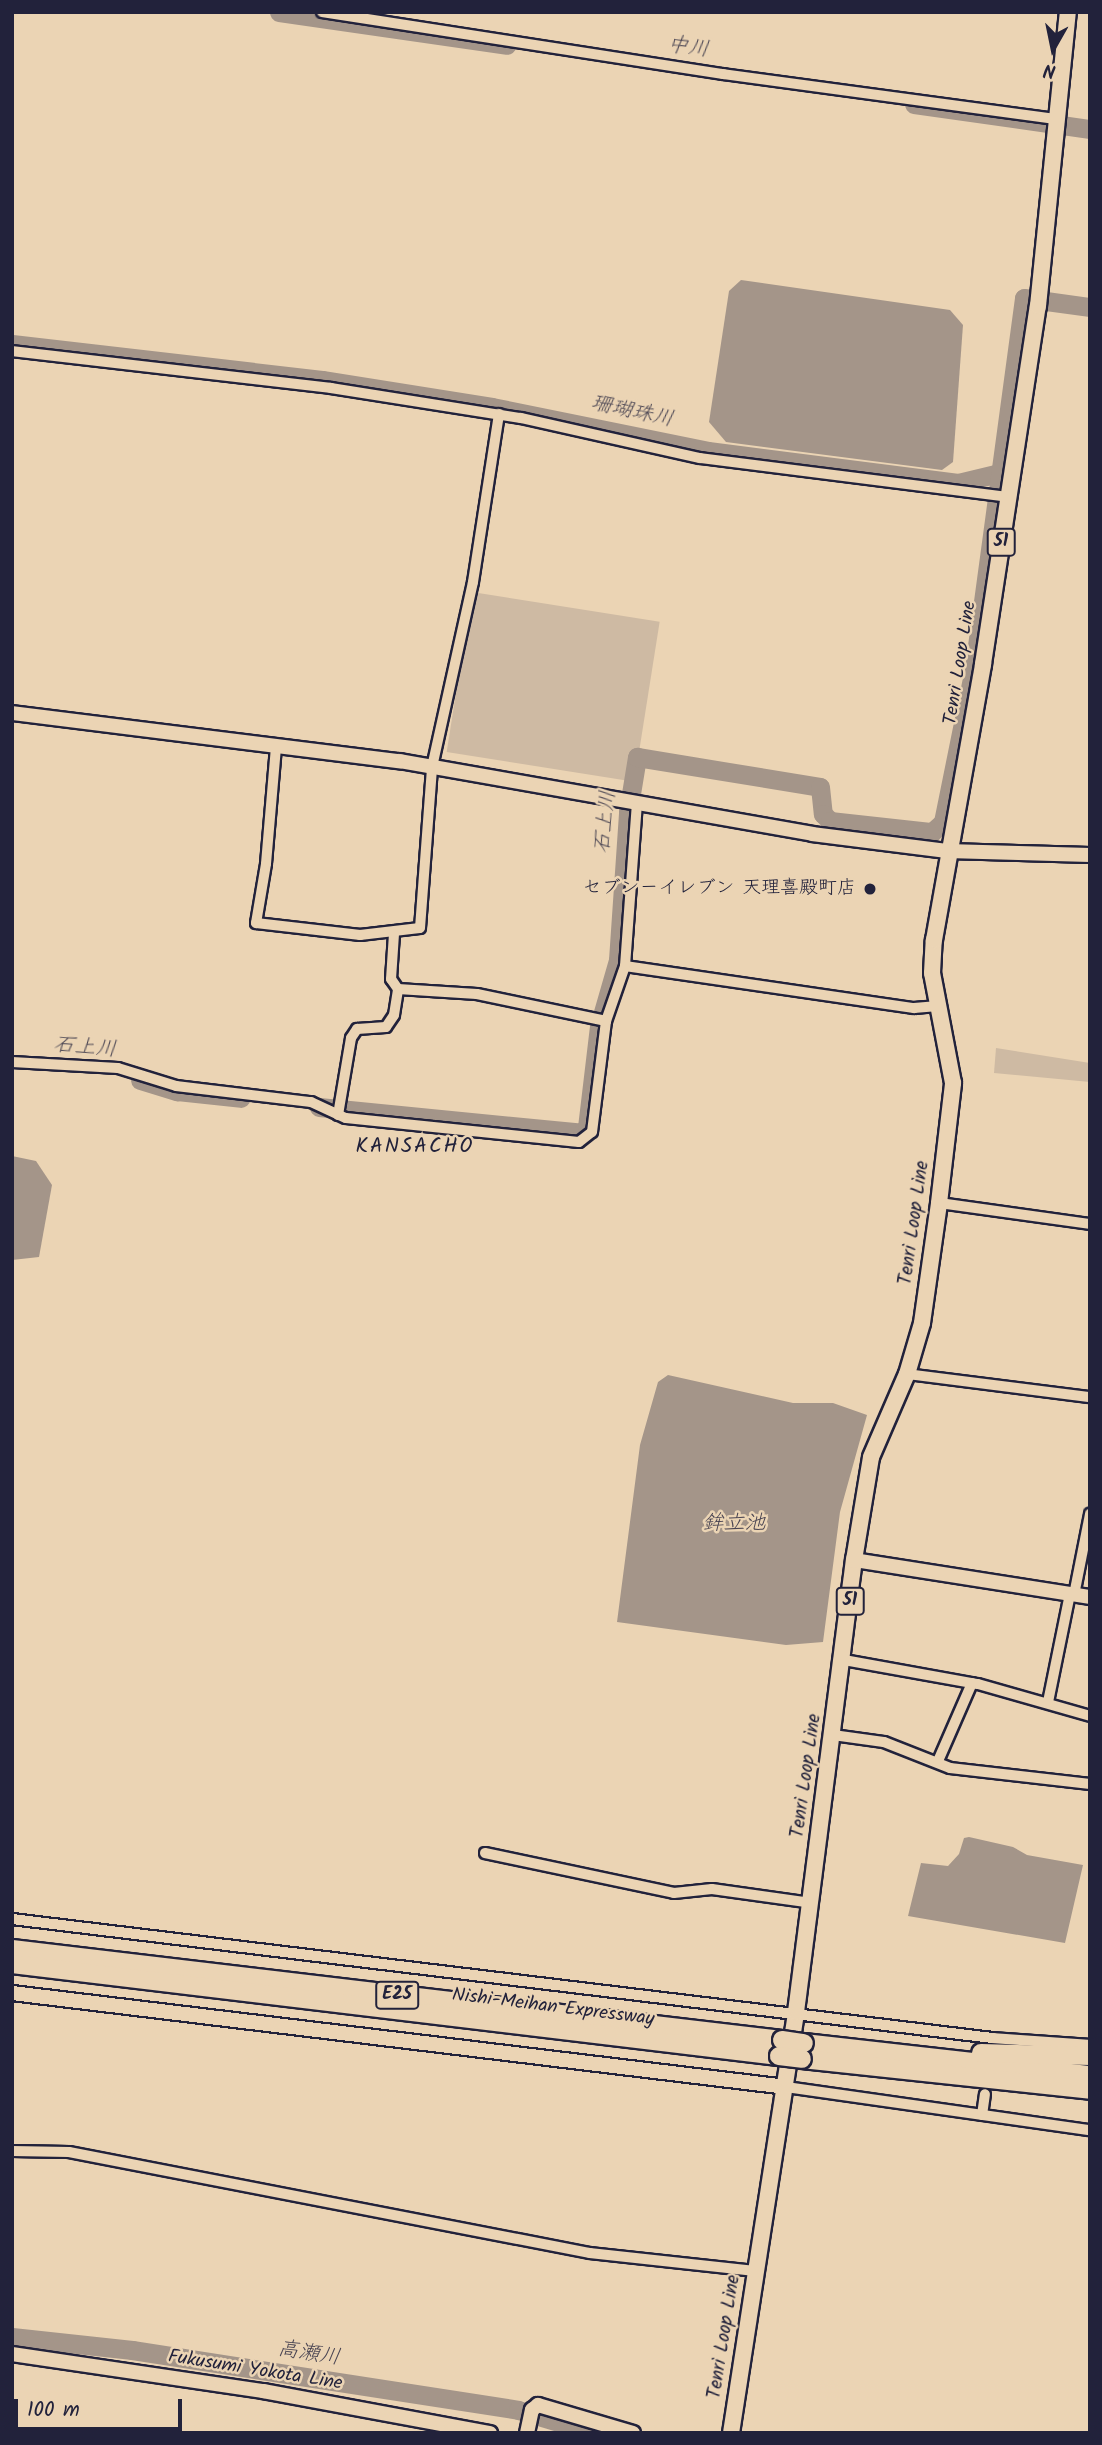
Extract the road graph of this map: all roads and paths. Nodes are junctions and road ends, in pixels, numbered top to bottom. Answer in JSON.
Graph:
{"nodes":[{"id":1,"x":322,"y":12,"type":"edge"},
{"id":2,"x":1068,"y":12,"type":"edge"},
{"id":3,"x":1055,"y":125,"type":"junction"},
{"id":4,"x":12,"y":351,"type":"edge"},
{"id":5,"x":499,"y":414,"type":"junction"},
{"id":6,"x":1007,"y":497,"type":"junction"},
{"id":7,"x":12,"y":713,"type":"edge"},
{"id":8,"x":276,"y":747,"type":"junction"},
{"id":9,"x":432,"y":766,"type":"junction"},
{"id":10,"x":636,"y":802,"type":"junction"},
{"id":11,"x":947,"y":851,"type":"junction"},
{"id":12,"x":1090,"y":855,"type":"edge"},
{"id":13,"x":394,"y":934,"type":"junction"},
{"id":14,"x":625,"y":966,"type":"junction"},
{"id":15,"x":398,"y":989,"type":"junction"},
{"id":16,"x":938,"y":1006,"type":"junction"},
{"id":17,"x":602,"y":1020,"type":"junction"},
{"id":18,"x":12,"y":1062,"type":"edge"},
{"id":19,"x":338,"y":1115,"type":"junction"},
{"id":20,"x":939,"y":1203,"type":"junction"},
{"id":21,"x":1090,"y":1224,"type":"edge"},
{"id":22,"x":907,"y":1374,"type":"junction"},
{"id":23,"x":1090,"y":1397,"type":"edge"},
{"id":24,"x":1090,"y":1514,"type":"edge"},
{"id":25,"x":854,"y":1560,"type":"junction"},
{"id":26,"x":1072,"y":1595,"type":"junction"},
{"id":27,"x":1090,"y":1597,"type":"edge"},
{"id":28,"x":844,"y":1660,"type":"junction"},
{"id":29,"x":972,"y":1683,"type":"junction"},
{"id":30,"x":1048,"y":1702,"type":"junction"},
{"id":31,"x":1090,"y":1716,"type":"edge"},
{"id":32,"x":834,"y":1735,"type":"junction"},
{"id":33,"x":938,"y":1761,"type":"junction"},
{"id":34,"x":1090,"y":1784,"type":"edge"},
{"id":35,"x":485,"y":1853,"type":"dead end"},
{"id":36,"x":811,"y":1903,"type":"junction"},
{"id":37,"x":12,"y":1919,"type":"edge"},
{"id":38,"x":12,"y":1949,"type":"edge"},
{"id":39,"x":12,"y":1964,"type":"edge"},
{"id":40,"x":12,"y":1993,"type":"edge"},
{"id":41,"x":796,"y":2012,"type":"junction"},
{"id":42,"x":1090,"y":2045,"type":"edge"},
{"id":43,"x":780,"y":2048,"type":"junction"},
{"id":44,"x":860,"y":2050,"type":"junction"},
{"id":45,"x":803,"y":2051,"type":"junction"},
{"id":46,"x":1090,"y":2056,"type":"edge"},
{"id":47,"x":1090,"y":2075,"type":"edge"},
{"id":48,"x":786,"y":2087,"type":"junction"},
{"id":49,"x":1090,"y":2090,"type":"edge"},
{"id":50,"x":985,"y":2094,"type":"dead end"},
{"id":51,"x":982,"y":2115,"type":"junction"},
{"id":52,"x":1090,"y":2130,"type":"edge"},
{"id":53,"x":12,"y":2151,"type":"edge"},
{"id":54,"x":757,"y":2271,"type":"junction"},
{"id":55,"x":12,"y":2354,"type":"edge"},
{"id":56,"x":481,"y":2431,"type":"edge"},
{"id":57,"x":527,"y":2431,"type":"edge"},
{"id":58,"x":633,"y":2433,"type":"edge"},
{"id":59,"x":731,"y":2433,"type":"edge"}],
"edges":[{"from":1,"to":3,"type":"street"},
{"from":2,"to":3,"type":"main road","name":"Tenri Loop Line","number":"51"},
{"from":3,"to":6,"type":"main road","name":"Tenri Loop Line","number":"51"},
{"from":4,"to":5,"type":"street"},
{"from":5,"to":6,"type":"street"},
{"from":5,"to":9,"type":"street"},
{"from":6,"to":11,"type":"main road","name":"Tenri Loop Line","number":"51"},
{"from":7,"to":8,"type":"street"},
{"from":8,"to":9,"type":"street"},
{"from":8,"to":13,"type":"street"},
{"from":9,"to":10,"type":"street"},
{"from":9,"to":13,"type":"street"},
{"from":10,"to":11,"type":"street"},
{"from":10,"to":14,"type":"street"},
{"from":11,"to":12,"type":"street"},
{"from":11,"to":16,"type":"main road","name":"Tenri Loop Line","number":"51"},
{"from":13,"to":15,"type":"street"},
{"from":14,"to":16,"type":"street"},
{"from":14,"to":17,"type":"street"},
{"from":15,"to":17,"type":"street"},
{"from":15,"to":19,"type":"street"},
{"from":16,"to":20,"type":"main road","name":"Tenri Loop Line","number":"51"},
{"from":17,"to":19,"type":"street"},
{"from":18,"to":19,"type":"street"},
{"from":20,"to":21,"type":"street"},
{"from":20,"to":22,"type":"main road","name":"Tenri Loop Line","number":"51"},
{"from":22,"to":23,"type":"street"},
{"from":22,"to":25,"type":"main road","name":"Tenri Loop Line","number":"51"},
{"from":24,"to":26,"type":"street"},
{"from":25,"to":26,"type":"street"},
{"from":25,"to":28,"type":"main road","name":"Tenri Loop Line","number":"51"},
{"from":26,"to":27,"type":"street"},
{"from":26,"to":30,"type":"street"},
{"from":28,"to":29,"type":"street"},
{"from":28,"to":32,"type":"main road","name":"Tenri Loop Line","number":"51"},
{"from":29,"to":30,"type":"street"},
{"from":29,"to":33,"type":"street"},
{"from":30,"to":31,"type":"street"},
{"from":32,"to":33,"type":"street"},
{"from":32,"to":36,"type":"main road","name":"Tenri Loop Line","number":"51"},
{"from":33,"to":34,"type":"street"},
{"from":35,"to":36,"type":"street"},
{"from":36,"to":41,"type":"main road","name":"Tenri Loop Line","number":"51"},
{"from":37,"to":41,"type":"street"},
{"from":38,"to":43,"type":"highway","name":"Nishi-Meihan Expressway","number":"E25"},
{"from":39,"to":43,"type":"highway","name":"Nishi-Meihan Expressway","number":"E25"},
{"from":40,"to":48,"type":"street"},
{"from":41,"to":42,"type":"street"},
{"from":41,"to":48,"type":"main road","name":"Tenri Loop Line","number":"51"},
{"from":43,"to":45,"type":"highway","name":"Nishi-Meihan Expressway","number":"E25","bridge":true},
{"from":44,"to":45,"type":"highway","name":"Nishi-Meihan Expressway","number":"E25"},
{"from":44,"to":46,"type":"highway"},
{"from":44,"to":47,"type":"highway","name":"Nishi-Meihan Expressway","number":"E25"},
{"from":45,"to":49,"type":"highway","name":"Nishi-Meihan Expressway","number":"E25"},
{"from":48,"to":51,"type":"street"},
{"from":48,"to":54,"type":"main road","name":"Tenri Loop Line","number":"51"},
{"from":50,"to":51,"type":"street"},
{"from":51,"to":52,"type":"street"},
{"from":53,"to":54,"type":"street"},
{"from":54,"to":59,"type":"main road","name":"Tenri Loop Line","number":"51"},
{"from":55,"to":56,"type":"street","name":"Fukusumi Yokota Line"},
{"from":57,"to":58,"type":"street"}]}
